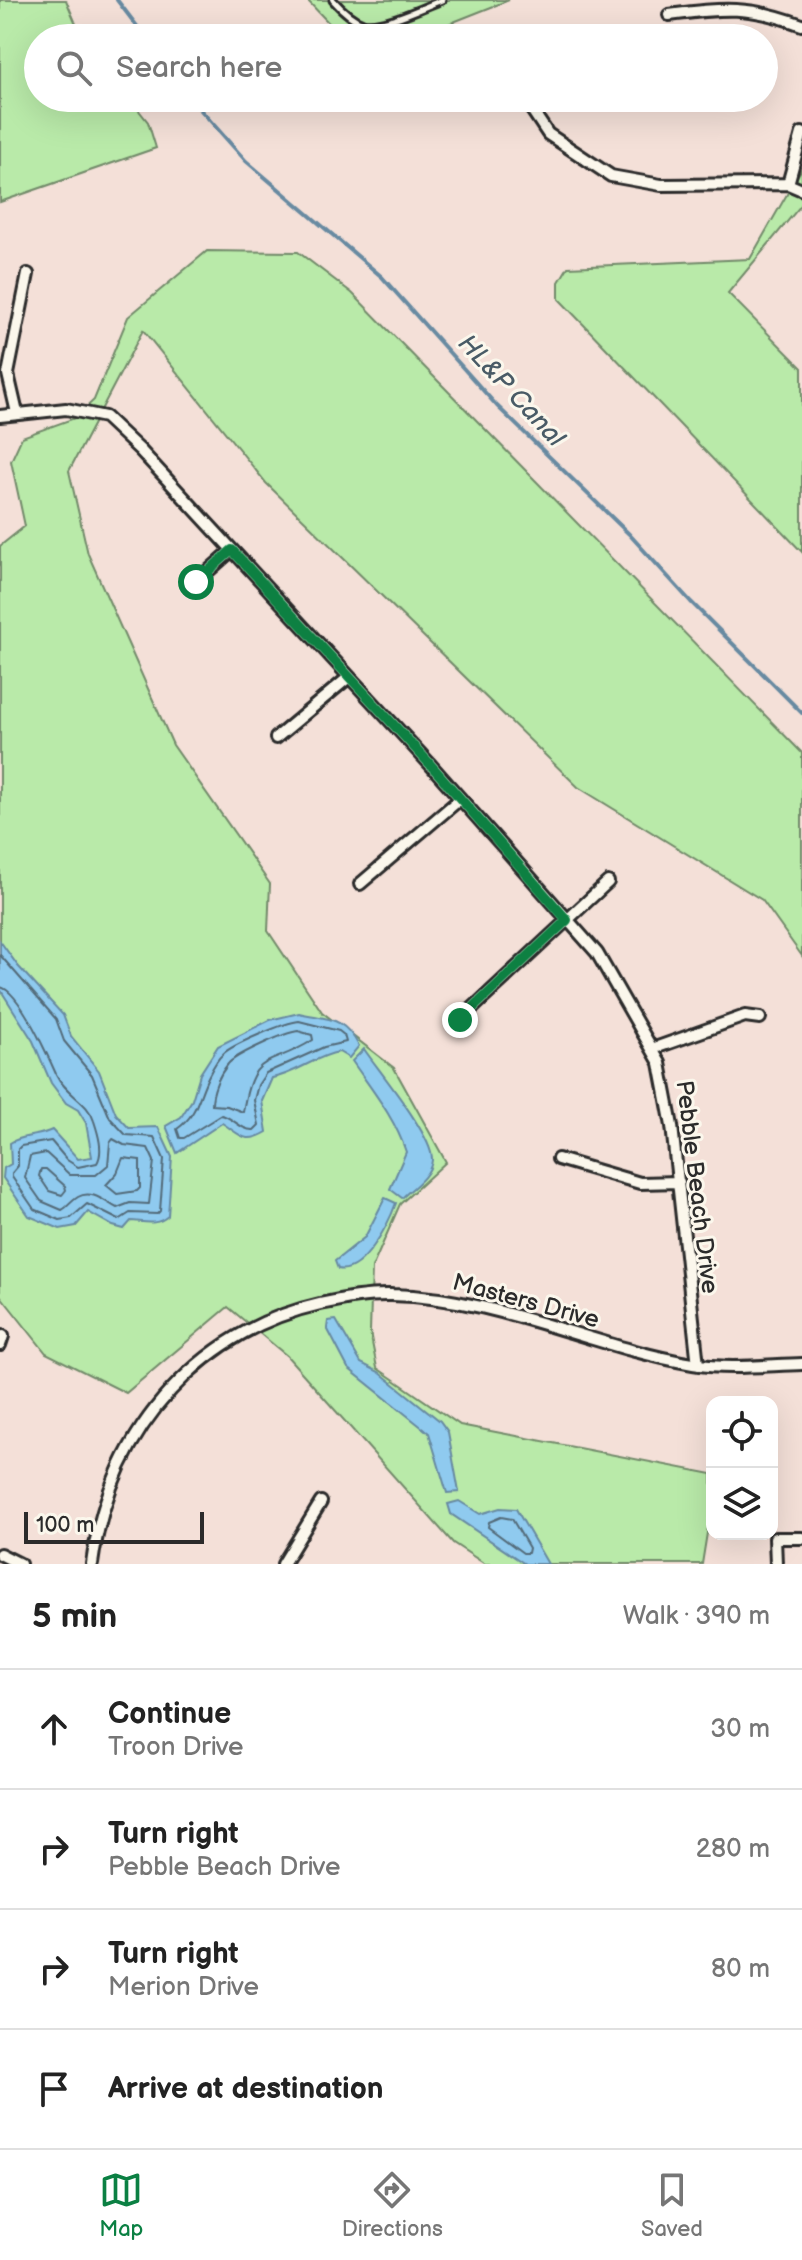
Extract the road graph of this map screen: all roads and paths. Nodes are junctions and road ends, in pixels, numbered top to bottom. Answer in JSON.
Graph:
{"nodes":[{"id":1,"x":333,"y":0,"type":"edge"},
{"id":2,"x":442,"y":0,"type":"edge"},
{"id":3,"x":669,"y":15,"type":"dead end"},
{"id":4,"x":802,"y":25,"type":"edge"},
{"id":5,"x":533,"y":112,"type":"edge"},
{"id":6,"x":802,"y":133,"type":"edge"},
{"id":7,"x":788,"y":184,"type":"junction"},
{"id":8,"x":802,"y":190,"type":"edge"},
{"id":9,"x":28,"y":274,"type":"dead end"},
{"id":10,"x":17,"y":413,"type":"junction"},
{"id":11,"x":0,"y":416,"type":"edge"},
{"id":12,"x":232,"y":550,"type":"junction"},
{"id":13,"x":196,"y":582,"type":"dead end"},
{"id":14,"x":349,"y":677,"type":"junction"},
{"id":15,"x":276,"y":738,"type":"dead end"},
{"id":16,"x":460,"y":799,"type":"junction"},
{"id":17,"x":608,"y":882,"type":"dead end"},
{"id":18,"x":360,"y":884,"type":"dead end"},
{"id":19,"x":567,"y":920,"type":"junction"},
{"id":20,"x":760,"y":1018,"type":"dead end"},
{"id":21,"x":460,"y":1020,"type":"dead end"},
{"id":22,"x":652,"y":1049,"type":"junction"},
{"id":23,"x":558,"y":1159,"type":"dead end"},
{"id":24,"x":679,"y":1182,"type":"junction"},
{"id":25,"x":802,"y":1364,"type":"edge"},
{"id":26,"x":698,"y":1365,"type":"junction"},
{"id":27,"x":321,"y":1502,"type":"dead end"},
{"id":28,"x":802,"y":1538,"type":"edge"},
{"id":29,"x":0,"y":1554,"type":"edge"},
{"id":30,"x":20,"y":1564,"type":"edge"},
{"id":31,"x":92,"y":1564,"type":"edge"},
{"id":32,"x":283,"y":1564,"type":"edge"},
{"id":33,"x":776,"y":1564,"type":"edge"}],
"edges":[{"from":1,"to":2,"type":"lane"},
{"from":3,"to":4,"type":"street"},
{"from":5,"to":7,"type":"street"},
{"from":6,"to":7,"type":"street"},
{"from":7,"to":8,"type":"street"},
{"from":9,"to":10,"type":"street"},
{"from":10,"to":11,"type":"street","name":"Pebble Beach Drive"},
{"from":10,"to":12,"type":"street","name":"Pebble Beach Drive"},
{"from":12,"to":13,"type":"street"},
{"from":12,"to":14,"type":"street","name":"Pebble Beach Drive"},
{"from":14,"to":15,"type":"street"},
{"from":14,"to":16,"type":"street","name":"Pebble Beach Drive"},
{"from":16,"to":18,"type":"street"},
{"from":16,"to":19,"type":"street","name":"Pebble Beach Drive"},
{"from":17,"to":19,"type":"street"},
{"from":19,"to":21,"type":"street"},
{"from":19,"to":22,"type":"street","name":"Pebble Beach Drive"},
{"from":20,"to":22,"type":"street"},
{"from":22,"to":24,"type":"street","name":"Pebble Beach Drive"},
{"from":23,"to":24,"type":"street"},
{"from":24,"to":26,"type":"street","name":"Pebble Beach Drive"},
{"from":25,"to":26,"type":"street","name":"Masters Drive"},
{"from":26,"to":31,"type":"street","name":"Masters Drive"},
{"from":27,"to":32,"type":"street"},
{"from":28,"to":33,"type":"street"},
{"from":29,"to":30,"type":"street"}]}
